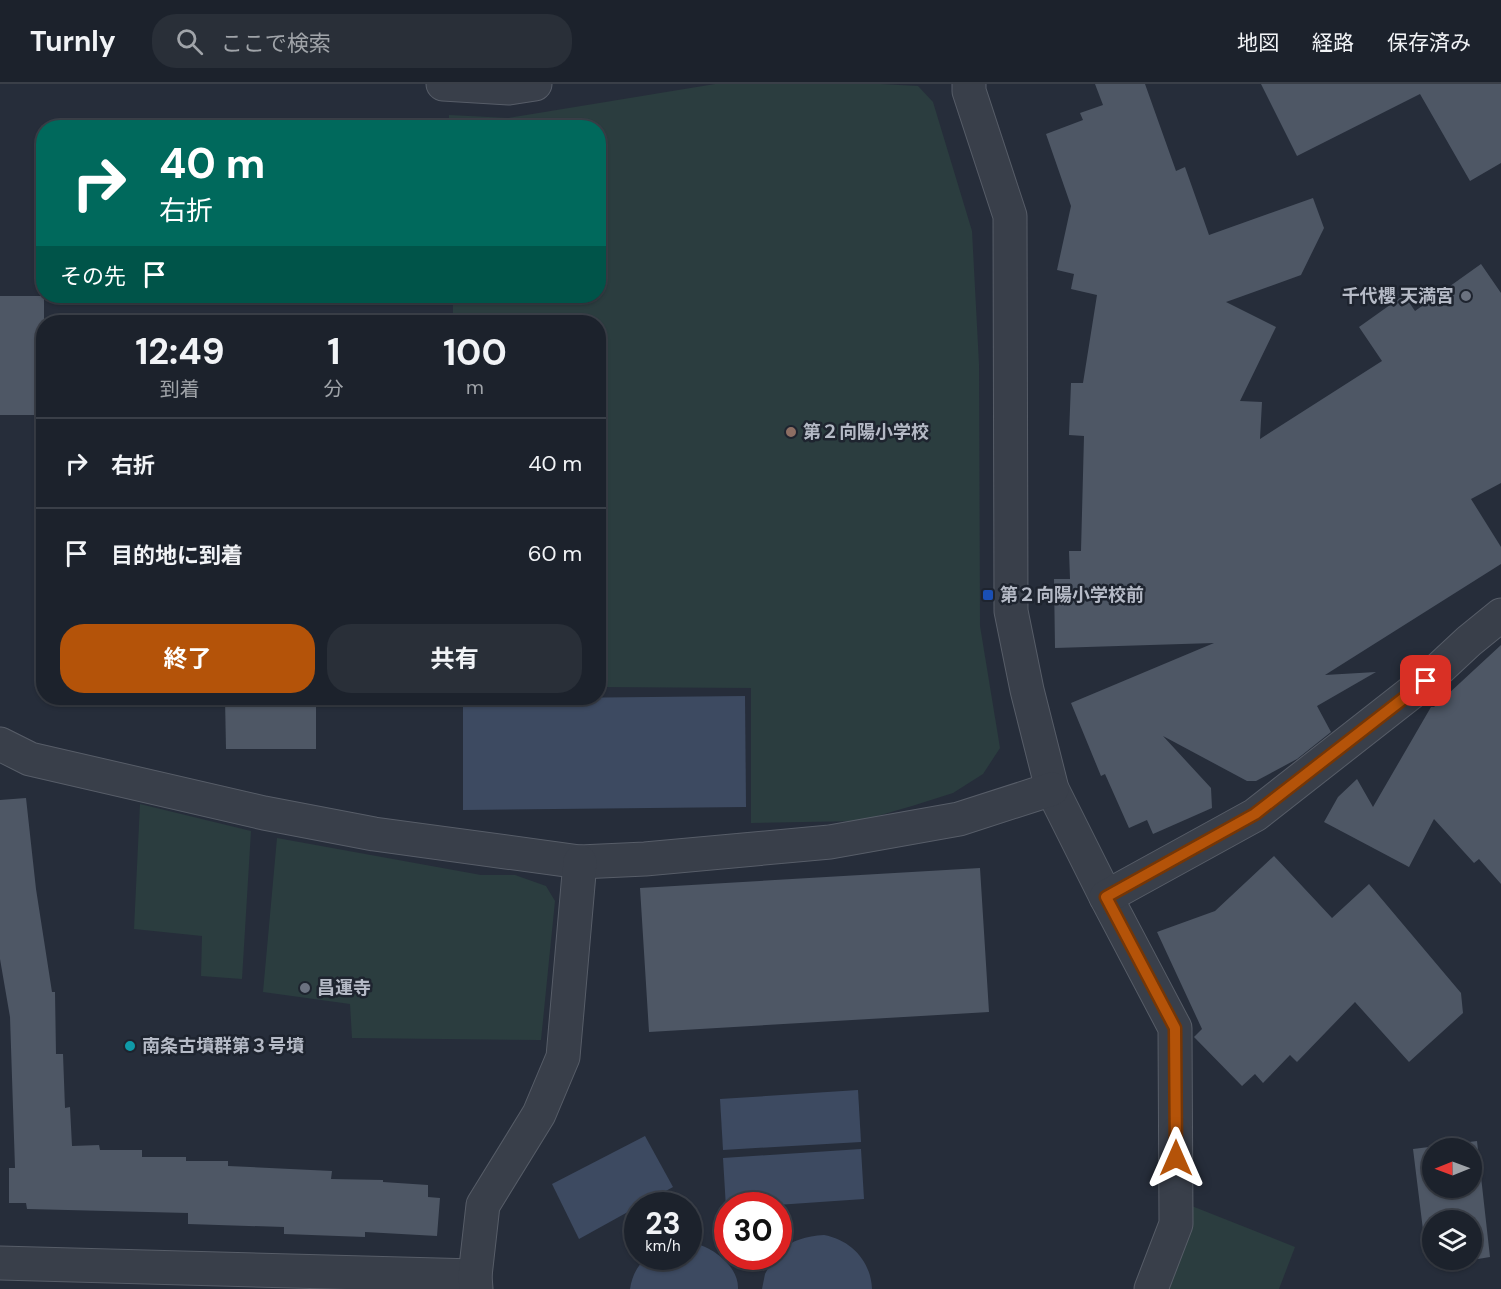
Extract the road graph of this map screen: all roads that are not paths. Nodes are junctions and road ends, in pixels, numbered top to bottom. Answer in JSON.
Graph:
{"nodes":[{"id":1,"x":443,"y":84,"type":"edge"},
{"id":2,"x":535,"y":84,"type":"edge"},
{"id":3,"x":974,"y":86,"type":"edge"},
{"id":4,"x":1501,"y":615,"type":"edge"},
{"id":5,"x":0,"y":744,"type":"edge"},
{"id":6,"x":1052,"y":789,"type":"junction"},
{"id":7,"x":580,"y":862,"type":"junction"},
{"id":8,"x":1106,"y":897,"type":"junction"},
{"id":9,"x":0,"y":1263,"type":"edge"},
{"id":10,"x":475,"y":1283,"type":"edge"},
{"id":11,"x":1151,"y":1289,"type":"edge"}],
"edges":[{"from":1,"to":2,"type":"street"},
{"from":3,"to":6,"type":"street"},
{"from":4,"to":8,"type":"street"},
{"from":5,"to":7,"type":"street"},
{"from":6,"to":7,"type":"street"},
{"from":6,"to":8,"type":"street"},
{"from":7,"to":10,"type":"street"},
{"from":8,"to":11,"type":"street"},
{"from":9,"to":10,"type":"street"}]}
